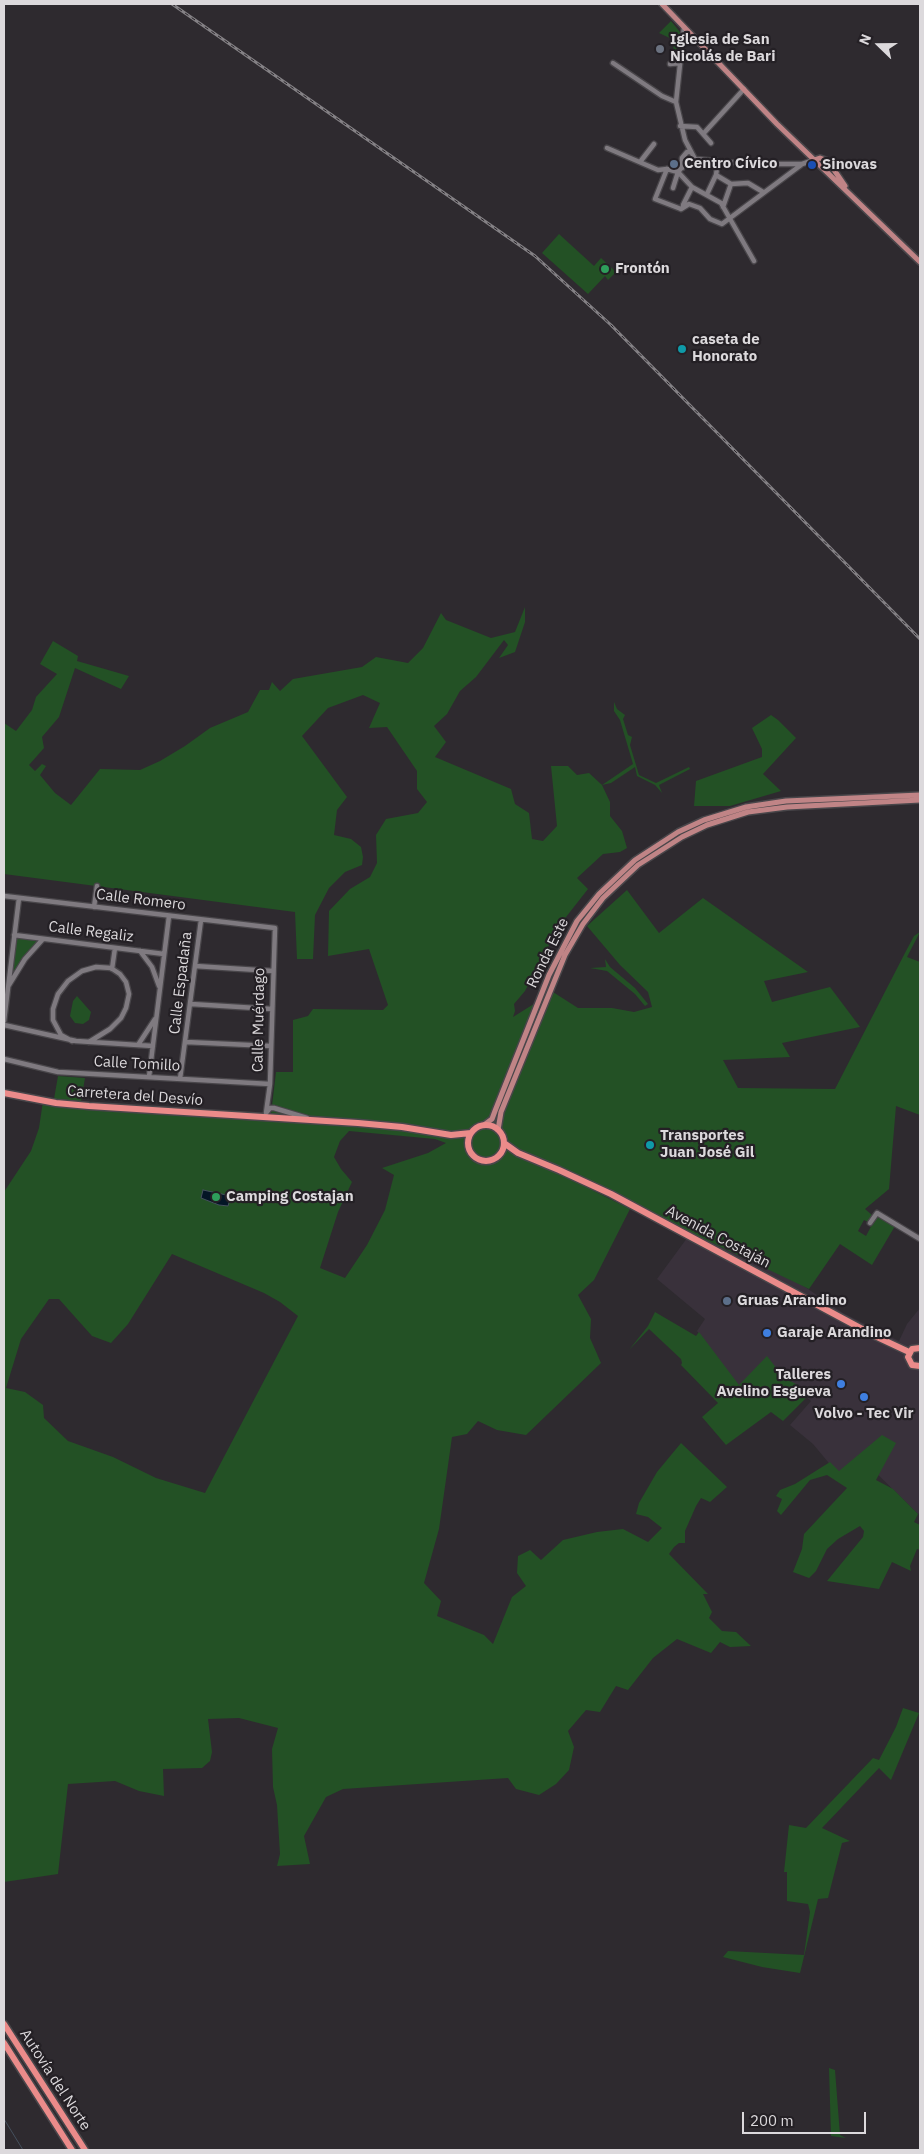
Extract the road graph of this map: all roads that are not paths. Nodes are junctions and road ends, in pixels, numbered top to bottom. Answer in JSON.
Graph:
{"nodes":[{"id":1,"x":662,"y":4,"type":"edge"},
{"id":2,"x":684,"y":26,"type":"junction"},
{"id":3,"x":613,"y":63,"type":"dead end"},
{"id":4,"x":680,"y":63,"type":"junction"},
{"id":5,"x":670,"y":64,"type":"dead end"},
{"id":6,"x":744,"y":90,"type":"junction"},
{"id":7,"x":676,"y":102,"type":"junction"},
{"id":8,"x":680,"y":126,"type":"junction"},
{"id":9,"x":704,"y":133,"type":"junction"},
{"id":10,"x":711,"y":143,"type":"dead end"},
{"id":11,"x":654,"y":144,"type":"dead end"},
{"id":12,"x":607,"y":148,"type":"dead end"},
{"id":13,"x":689,"y":150,"type":"junction"},
{"id":14,"x":696,"y":160,"type":"junction"},
{"id":15,"x":814,"y":160,"type":"junction"},
{"id":16,"x":640,"y":162,"type":"junction"},
{"id":17,"x":718,"y":162,"type":"junction"},
{"id":18,"x":802,"y":164,"type":"junction"},
{"id":19,"x":667,"y":169,"type":"junction"},
{"id":20,"x":678,"y":173,"type":"junction"},
{"id":21,"x":716,"y":175,"type":"junction"},
{"id":22,"x":731,"y":184,"type":"junction"},
{"id":23,"x":692,"y":187,"type":"junction"},
{"id":24,"x":672,"y":188,"type":"dead end"},
{"id":25,"x":763,"y":192,"type":"junction"},
{"id":26,"x":707,"y":194,"type":"junction"},
{"id":27,"x":724,"y":207,"type":"junction"},
{"id":28,"x":681,"y":209,"type":"junction"},
{"id":29,"x":730,"y":217,"type":"junction"},
{"id":30,"x":754,"y":262,"type":"dead end"},
{"id":31,"x":920,"y":262,"type":"edge"},
{"id":32,"x":920,"y":795,"type":"edge"},
{"id":33,"x":920,"y":800,"type":"edge"},
{"id":34,"x":97,"y":886,"type":"dead end"},
{"id":35,"x":4,"y":896,"type":"edge"},
{"id":36,"x":19,"y":898,"type":"junction"},
{"id":37,"x":94,"y":907,"type":"junction"},
{"id":38,"x":169,"y":916,"type":"junction"},
{"id":39,"x":202,"y":920,"type":"junction"},
{"id":40,"x":275,"y":928,"type":"joint"},
{"id":41,"x":14,"y":935,"type":"junction"},
{"id":42,"x":43,"y":939,"type":"junction"},
{"id":43,"x":115,"y":948,"type":"junction"},
{"id":44,"x":140,"y":951,"type":"junction"},
{"id":45,"x":164,"y":954,"type":"junction"},
{"id":46,"x":195,"y":966,"type":"junction"},
{"id":47,"x":112,"y":969,"type":"junction"},
{"id":48,"x":273,"y":971,"type":"junction"},
{"id":49,"x":8,"y":988,"type":"junction"},
{"id":50,"x":160,"y":992,"type":"junction"},
{"id":51,"x":190,"y":1004,"type":"junction"},
{"id":52,"x":272,"y":1009,"type":"junction"},
{"id":53,"x":157,"y":1013,"type":"junction"},
{"id":54,"x":4,"y":1021,"type":"edge"},
{"id":55,"x":4,"y":1025,"type":"edge"},
{"id":56,"x":72,"y":1041,"type":"junction"},
{"id":57,"x":89,"y":1042,"type":"junction"},
{"id":58,"x":186,"y":1042,"type":"junction"},
{"id":59,"x":138,"y":1045,"type":"junction"},
{"id":60,"x":153,"y":1046,"type":"junction"},
{"id":61,"x":270,"y":1046,"type":"junction"},
{"id":62,"x":4,"y":1059,"type":"edge"},
{"id":63,"x":149,"y":1077,"type":"junction"},
{"id":64,"x":180,"y":1079,"type":"junction"},
{"id":65,"x":270,"y":1084,"type":"junction"},
{"id":66,"x":4,"y":1093,"type":"edge"},
{"id":67,"x":266,"y":1115,"type":"junction"},
{"id":68,"x":310,"y":1120,"type":"junction"},
{"id":69,"x":484,"y":1125,"type":"junction"},
{"id":70,"x":498,"y":1130,"type":"junction"},
{"id":71,"x":471,"y":1133,"type":"junction"},
{"id":72,"x":451,"y":1135,"type":"junction"},
{"id":73,"x":504,"y":1143,"type":"junction"},
{"id":74,"x":468,"y":1146,"type":"junction"},
{"id":75,"x":518,"y":1154,"type":"junction"},
{"id":76,"x":499,"y":1156,"type":"junction"},
{"id":77,"x":870,"y":1223,"type":"dead end"},
{"id":78,"x":920,"y":1239,"type":"edge"},
{"id":79,"x":920,"y":1348,"type":"edge"},
{"id":80,"x":909,"y":1352,"type":"junction"},
{"id":81,"x":920,"y":1366,"type":"edge"},
{"id":82,"x":4,"y":2024,"type":"edge"},
{"id":83,"x":4,"y":2043,"type":"edge"},
{"id":84,"x":72,"y":2150,"type":"edge"},
{"id":85,"x":85,"y":2150,"type":"edge"}],
"edges":[{"from":1,"to":2,"type":"main road"},
{"from":2,"to":4,"type":"street"},
{"from":2,"to":6,"type":"main road"},
{"from":3,"to":7,"type":"street"},
{"from":4,"to":5,"type":"street"},
{"from":4,"to":7,"type":"street"},
{"from":6,"to":9,"type":"street"},
{"from":6,"to":15,"type":"main road"},
{"from":7,"to":8,"type":"street"},
{"from":8,"to":9,"type":"street"},
{"from":8,"to":13,"type":"street"},
{"from":9,"to":10,"type":"street"},
{"from":11,"to":16,"type":"street"},
{"from":12,"to":16,"type":"street"},
{"from":13,"to":14,"type":"street"},
{"from":13,"to":20,"type":"street"},
{"from":14,"to":17,"type":"street"},
{"from":14,"to":20,"type":"street"},
{"from":15,"to":18,"type":"street"},
{"from":15,"to":31,"type":"main road"},
{"from":16,"to":19,"type":"street"},
{"from":17,"to":18,"type":"street"},
{"from":17,"to":21,"type":"street"},
{"from":18,"to":25,"type":"street"},
{"from":19,"to":20,"type":"street"},
{"from":19,"to":28,"type":"street"},
{"from":20,"to":23,"type":"street"},
{"from":20,"to":24,"type":"street"},
{"from":21,"to":22,"type":"street"},
{"from":21,"to":26,"type":"street"},
{"from":22,"to":25,"type":"street"},
{"from":22,"to":27,"type":"street"},
{"from":23,"to":26,"type":"street"},
{"from":23,"to":28,"type":"street"},
{"from":25,"to":29,"type":"street"},
{"from":26,"to":27,"type":"street"},
{"from":27,"to":29,"type":"street"},
{"from":28,"to":29,"type":"street"},
{"from":29,"to":30,"type":"street"},
{"from":32,"to":69,"type":"main road","name":"Ronda Este"},
{"from":33,"to":70,"type":"main road","name":"Ronda Este"},
{"from":34,"to":37,"type":"street"},
{"from":35,"to":36,"type":"street","name":"Calle Romero"},
{"from":36,"to":37,"type":"street","name":"Calle Romero"},
{"from":36,"to":41,"type":"street"},
{"from":37,"to":38,"type":"street","name":"Calle Romero"},
{"from":38,"to":39,"type":"street","name":"Calle Romero"},
{"from":38,"to":45,"type":"street"},
{"from":39,"to":40,"type":"street","name":"Calle Romero"},
{"from":39,"to":46,"type":"street","name":"Calle Espadaña"},
{"from":40,"to":48,"type":"street","name":"Calle Muérdago"},
{"from":41,"to":42,"type":"street","name":"Calle Regaliz"},
{"from":41,"to":49,"type":"street"},
{"from":42,"to":43,"type":"street","name":"Calle Regaliz"},
{"from":42,"to":49,"type":"street"},
{"from":43,"to":44,"type":"street","name":"Calle Regaliz"},
{"from":43,"to":47,"type":"street"},
{"from":44,"to":45,"type":"street","name":"Calle Regaliz"},
{"from":44,"to":50,"type":"street"},
{"from":45,"to":50,"type":"street"},
{"from":46,"to":48,"type":"street"},
{"from":46,"to":51,"type":"street","name":"Calle Espadaña"},
{"from":47,"to":56,"type":"street"},
{"from":47,"to":57,"type":"street"},
{"from":48,"to":52,"type":"street","name":"Calle Muérdago"},
{"from":49,"to":54,"type":"street"},
{"from":50,"to":53,"type":"street"},
{"from":51,"to":52,"type":"street"},
{"from":51,"to":58,"type":"street","name":"Calle Espadaña"},
{"from":52,"to":61,"type":"street","name":"Calle Muérdago"},
{"from":53,"to":59,"type":"street"},
{"from":53,"to":60,"type":"street"},
{"from":55,"to":56,"type":"street"},
{"from":56,"to":57,"type":"street"},
{"from":57,"to":59,"type":"street"},
{"from":58,"to":61,"type":"street"},
{"from":58,"to":64,"type":"street","name":"Calle Espadaña"},
{"from":59,"to":60,"type":"street"},
{"from":60,"to":63,"type":"street"},
{"from":61,"to":65,"type":"street","name":"Calle Muérdago"},
{"from":62,"to":63,"type":"street","name":"Calle Tomillo"},
{"from":63,"to":64,"type":"street","name":"Calle Tomillo"},
{"from":64,"to":65,"type":"street","name":"Calle Tomillo"},
{"from":65,"to":67,"type":"street","name":"Calle Muérdago"},
{"from":66,"to":67,"type":"highway","name":"Carretera del Desvío"},
{"from":67,"to":68,"type":"highway","name":"Carretera del Desvío"},
{"from":67,"to":68,"type":"street","name":"Carretera del Desvío"},
{"from":68,"to":72,"type":"highway","name":"Carretera del Desvío"},
{"from":69,"to":70,"type":"highway"},
{"from":69,"to":71,"type":"highway"},
{"from":70,"to":73,"type":"highway"},
{"from":71,"to":72,"type":"highway","name":"Carretera del Desvío"},
{"from":71,"to":74,"type":"highway"},
{"from":72,"to":74,"type":"highway","name":"Carretera del Desvío"},
{"from":73,"to":75,"type":"highway"},
{"from":73,"to":76,"type":"highway"},
{"from":74,"to":76,"type":"highway"},
{"from":75,"to":76,"type":"highway"},
{"from":75,"to":80,"type":"highway","name":"Avenida Costaján"},
{"from":77,"to":78,"type":"street"},
{"from":79,"to":80,"type":"highway"},
{"from":80,"to":81,"type":"highway"},
{"from":82,"to":85,"type":"highway","name":"Autovía del Norte"},
{"from":83,"to":84,"type":"highway","name":"Autovía del Norte"}]}
